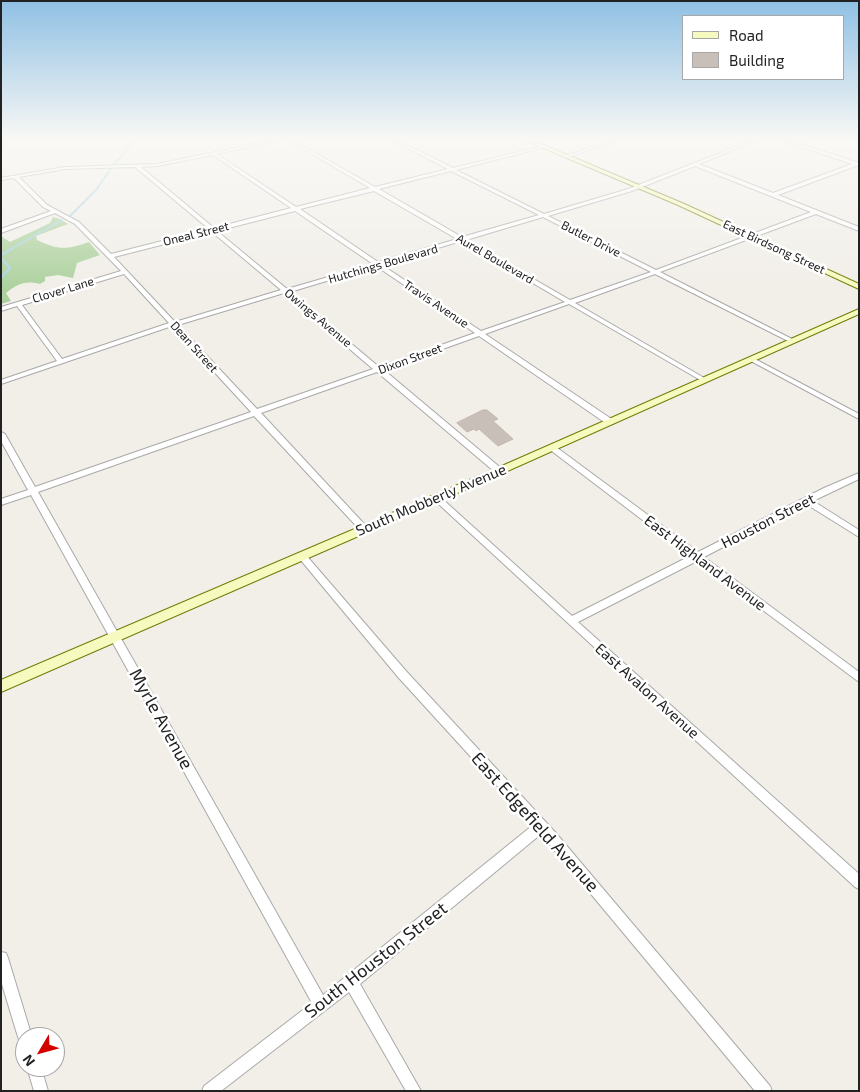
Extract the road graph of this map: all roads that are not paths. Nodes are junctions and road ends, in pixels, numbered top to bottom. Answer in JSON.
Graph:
{"nodes":[{"id":1,"x":28,"y":189,"type":"edge"},
{"id":2,"x":165,"y":189,"type":"edge"},
{"id":3,"x":265,"y":189,"type":"edge"},
{"id":4,"x":380,"y":189,"type":"edge"},
{"id":5,"x":492,"y":189,"type":"edge"},
{"id":6,"x":629,"y":189,"type":"edge"},
{"id":7,"x":646,"y":189,"type":"edge"},
{"id":8,"x":758,"y":189,"type":"edge"},
{"id":9,"x":790,"y":189,"type":"edge"},
{"id":10,"x":376,"y":190,"type":"junction"},
{"id":11,"x":774,"y":195,"type":"junction"},
{"id":12,"x":296,"y":210,"type":"junction"},
{"id":13,"x":54,"y":212,"type":"junction"},
{"id":14,"x":816,"y":212,"type":"junction"},
{"id":15,"x":544,"y":215,"type":"junction"},
{"id":16,"x":859,"y":229,"type":"edge"},
{"id":17,"x":214,"y":230,"type":"junction"},
{"id":18,"x":1,"y":231,"type":"edge"},
{"id":19,"x":751,"y":236,"type":"junction"},
{"id":20,"x":463,"y":240,"type":"junction"},
{"id":21,"x":110,"y":256,"type":"junction"},
{"id":22,"x":378,"y":265,"type":"junction"},
{"id":23,"x":125,"y":272,"type":"junction"},
{"id":24,"x":656,"y":272,"type":"junction"},
{"id":25,"x":859,"y":287,"type":"edge"},
{"id":26,"x":286,"y":292,"type":"junction"},
{"id":27,"x":570,"y":302,"type":"junction"},
{"id":28,"x":18,"y":304,"type":"junction"},
{"id":29,"x":1,"y":309,"type":"edge"},
{"id":30,"x":859,"y":311,"type":"edge"},
{"id":31,"x":174,"y":324,"type":"junction"},
{"id":32,"x":480,"y":334,"type":"junction"},
{"id":33,"x":792,"y":341,"type":"junction"},
{"id":34,"x":750,"y":359,"type":"junction"},
{"id":35,"x":61,"y":362,"type":"junction"},
{"id":36,"x":379,"y":370,"type":"junction"},
{"id":37,"x":704,"y":380,"type":"junction"},
{"id":38,"x":1,"y":382,"type":"edge"},
{"id":39,"x":255,"y":414,"type":"junction"},
{"id":40,"x":859,"y":417,"type":"edge"},
{"id":41,"x":610,"y":422,"type":"junction"},
{"id":42,"x":1,"y":434,"type":"edge"},
{"id":43,"x":552,"y":447,"type":"junction"},
{"id":44,"x":499,"y":471,"type":"junction"},
{"id":45,"x":859,"y":476,"type":"edge"},
{"id":46,"x":34,"y":492,"type":"junction"},
{"id":47,"x":436,"y":498,"type":"junction"},
{"id":48,"x":807,"y":501,"type":"junction"},
{"id":49,"x":1,"y":502,"type":"edge"},
{"id":50,"x":364,"y":529,"type":"junction"},
{"id":51,"x":859,"y":534,"type":"edge"},
{"id":52,"x":302,"y":556,"type":"junction"},
{"id":53,"x":697,"y":558,"type":"junction"},
{"id":54,"x":571,"y":621,"type":"junction"},
{"id":55,"x":114,"y":637,"type":"junction"},
{"id":56,"x":859,"y":678,"type":"edge"},
{"id":57,"x":1,"y":686,"type":"edge"},
{"id":58,"x":542,"y":826,"type":"junction"},
{"id":59,"x":859,"y":883,"type":"edge"},
{"id":60,"x":1,"y":958,"type":"edge"},
{"id":61,"x":351,"y":982,"type":"junction"},
{"id":62,"x":320,"y":1004,"type":"junction"},
{"id":63,"x":22,"y":1027,"type":"edge"},
{"id":64,"x":37,"y":1077,"type":"edge"},
{"id":65,"x":41,"y":1091,"type":"edge"},
{"id":66,"x":209,"y":1091,"type":"edge"},
{"id":67,"x":414,"y":1091,"type":"edge"},
{"id":68,"x":765,"y":1091,"type":"edge"}],
"edges":[{"from":1,"to":13,"type":"street","name":"Dean Street"},
{"from":2,"to":17,"type":"street","name":"Owings Avenue"},
{"from":3,"to":12,"type":"street","name":"Travis Avenue"},
{"from":4,"to":10,"type":"street","name":"Oneal Street"},
{"from":5,"to":15,"type":"street","name":"Butler Drive"},
{"from":6,"to":15,"type":"street","name":"Hutchings Boulevard"},
{"from":7,"to":19,"type":"main road","name":"East Birdsong Street"},
{"from":8,"to":11,"type":"street"},
{"from":9,"to":11,"type":"street"},
{"from":10,"to":12,"type":"street","name":"Oneal Street"},
{"from":10,"to":20,"type":"street","name":"Aurel Boulevard"},
{"from":11,"to":14,"type":"street"},
{"from":12,"to":17,"type":"street","name":"Oneal Street"},
{"from":12,"to":22,"type":"street","name":"Travis Avenue"},
{"from":13,"to":18,"type":"street"},
{"from":13,"to":21,"type":"street","name":"Dean Street"},
{"from":14,"to":16,"type":"street"},
{"from":14,"to":19,"type":"street","name":"Dixon Street"},
{"from":15,"to":20,"type":"street","name":"Hutchings Boulevard"},
{"from":15,"to":24,"type":"street","name":"Butler Drive"},
{"from":17,"to":21,"type":"street","name":"Oneal Street"},
{"from":17,"to":26,"type":"street","name":"Owings Avenue"},
{"from":19,"to":24,"type":"street","name":"Dixon Street"},
{"from":19,"to":25,"type":"main road","name":"East Birdsong Street"},
{"from":20,"to":22,"type":"street","name":"Hutchings Boulevard"},
{"from":20,"to":27,"type":"street","name":"Aurel Boulevard"},
{"from":21,"to":23,"type":"street","name":"Dean Street"},
{"from":22,"to":26,"type":"street","name":"Hutchings Boulevard"},
{"from":22,"to":32,"type":"street","name":"Travis Avenue"},
{"from":23,"to":28,"type":"street","name":"Clover Lane"},
{"from":23,"to":31,"type":"street","name":"Dean Street"},
{"from":24,"to":27,"type":"street","name":"Dixon Street"},
{"from":24,"to":33,"type":"street","name":"Butler Drive"},
{"from":26,"to":31,"type":"street","name":"Hutchings Boulevard"},
{"from":26,"to":36,"type":"street","name":"Owings Avenue"},
{"from":27,"to":32,"type":"street","name":"Dixon Street"},
{"from":27,"to":37,"type":"street","name":"Aurel Boulevard"},
{"from":28,"to":29,"type":"street","name":"Clover Lane"},
{"from":28,"to":35,"type":"street"},
{"from":30,"to":33,"type":"main road","name":"South Mobberly Avenue"},
{"from":31,"to":35,"type":"street","name":"Hutchings Boulevard"},
{"from":31,"to":39,"type":"street","name":"Dean Street"},
{"from":32,"to":36,"type":"street","name":"Dixon Street"},
{"from":32,"to":41,"type":"street","name":"Travis Avenue"},
{"from":33,"to":34,"type":"main road","name":"South Mobberly Avenue"},
{"from":34,"to":37,"type":"main road","name":"South Mobberly Avenue"},
{"from":34,"to":40,"type":"street"},
{"from":35,"to":38,"type":"street","name":"Hutchings Boulevard"},
{"from":36,"to":39,"type":"street","name":"Dixon Street"},
{"from":36,"to":44,"type":"street","name":"Owings Avenue"},
{"from":37,"to":41,"type":"main road","name":"South Mobberly Avenue"},
{"from":39,"to":46,"type":"street","name":"Dixon Street"},
{"from":39,"to":50,"type":"street","name":"Dean Street"},
{"from":41,"to":43,"type":"main road","name":"South Mobberly Avenue"},
{"from":42,"to":46,"type":"street","name":"Myrle Avenue"},
{"from":43,"to":44,"type":"main road","name":"South Mobberly Avenue"},
{"from":43,"to":53,"type":"street","name":"East Highland Avenue"},
{"from":44,"to":47,"type":"main road","name":"South Mobberly Avenue"},
{"from":45,"to":48,"type":"street","name":"Houston Street"},
{"from":46,"to":49,"type":"street","name":"Dixon Street"},
{"from":46,"to":55,"type":"street","name":"Myrle Avenue"},
{"from":47,"to":50,"type":"main road","name":"South Mobberly Avenue"},
{"from":47,"to":54,"type":"street","name":"East Avalon Avenue"},
{"from":48,"to":51,"type":"street"},
{"from":48,"to":53,"type":"street","name":"Houston Street"},
{"from":50,"to":52,"type":"main road","name":"South Mobberly Avenue"},
{"from":52,"to":55,"type":"main road","name":"South Mobberly Avenue"},
{"from":52,"to":58,"type":"street","name":"East Edgefield Avenue"},
{"from":53,"to":54,"type":"street","name":"Houston Street"},
{"from":53,"to":56,"type":"street","name":"East Highland Avenue"},
{"from":54,"to":59,"type":"street","name":"East Avalon Avenue"},
{"from":55,"to":57,"type":"main road","name":"South Mobberly Avenue"},
{"from":55,"to":62,"type":"street","name":"Myrle Avenue"},
{"from":58,"to":61,"type":"street","name":"South Houston Street"},
{"from":58,"to":68,"type":"street","name":"East Edgefield Avenue"},
{"from":60,"to":63,"type":"street"},
{"from":61,"to":62,"type":"street","name":"South Houston Street"},
{"from":61,"to":67,"type":"street"},
{"from":62,"to":66,"type":"street","name":"South Houston Street"},
{"from":64,"to":65,"type":"street"}]}
